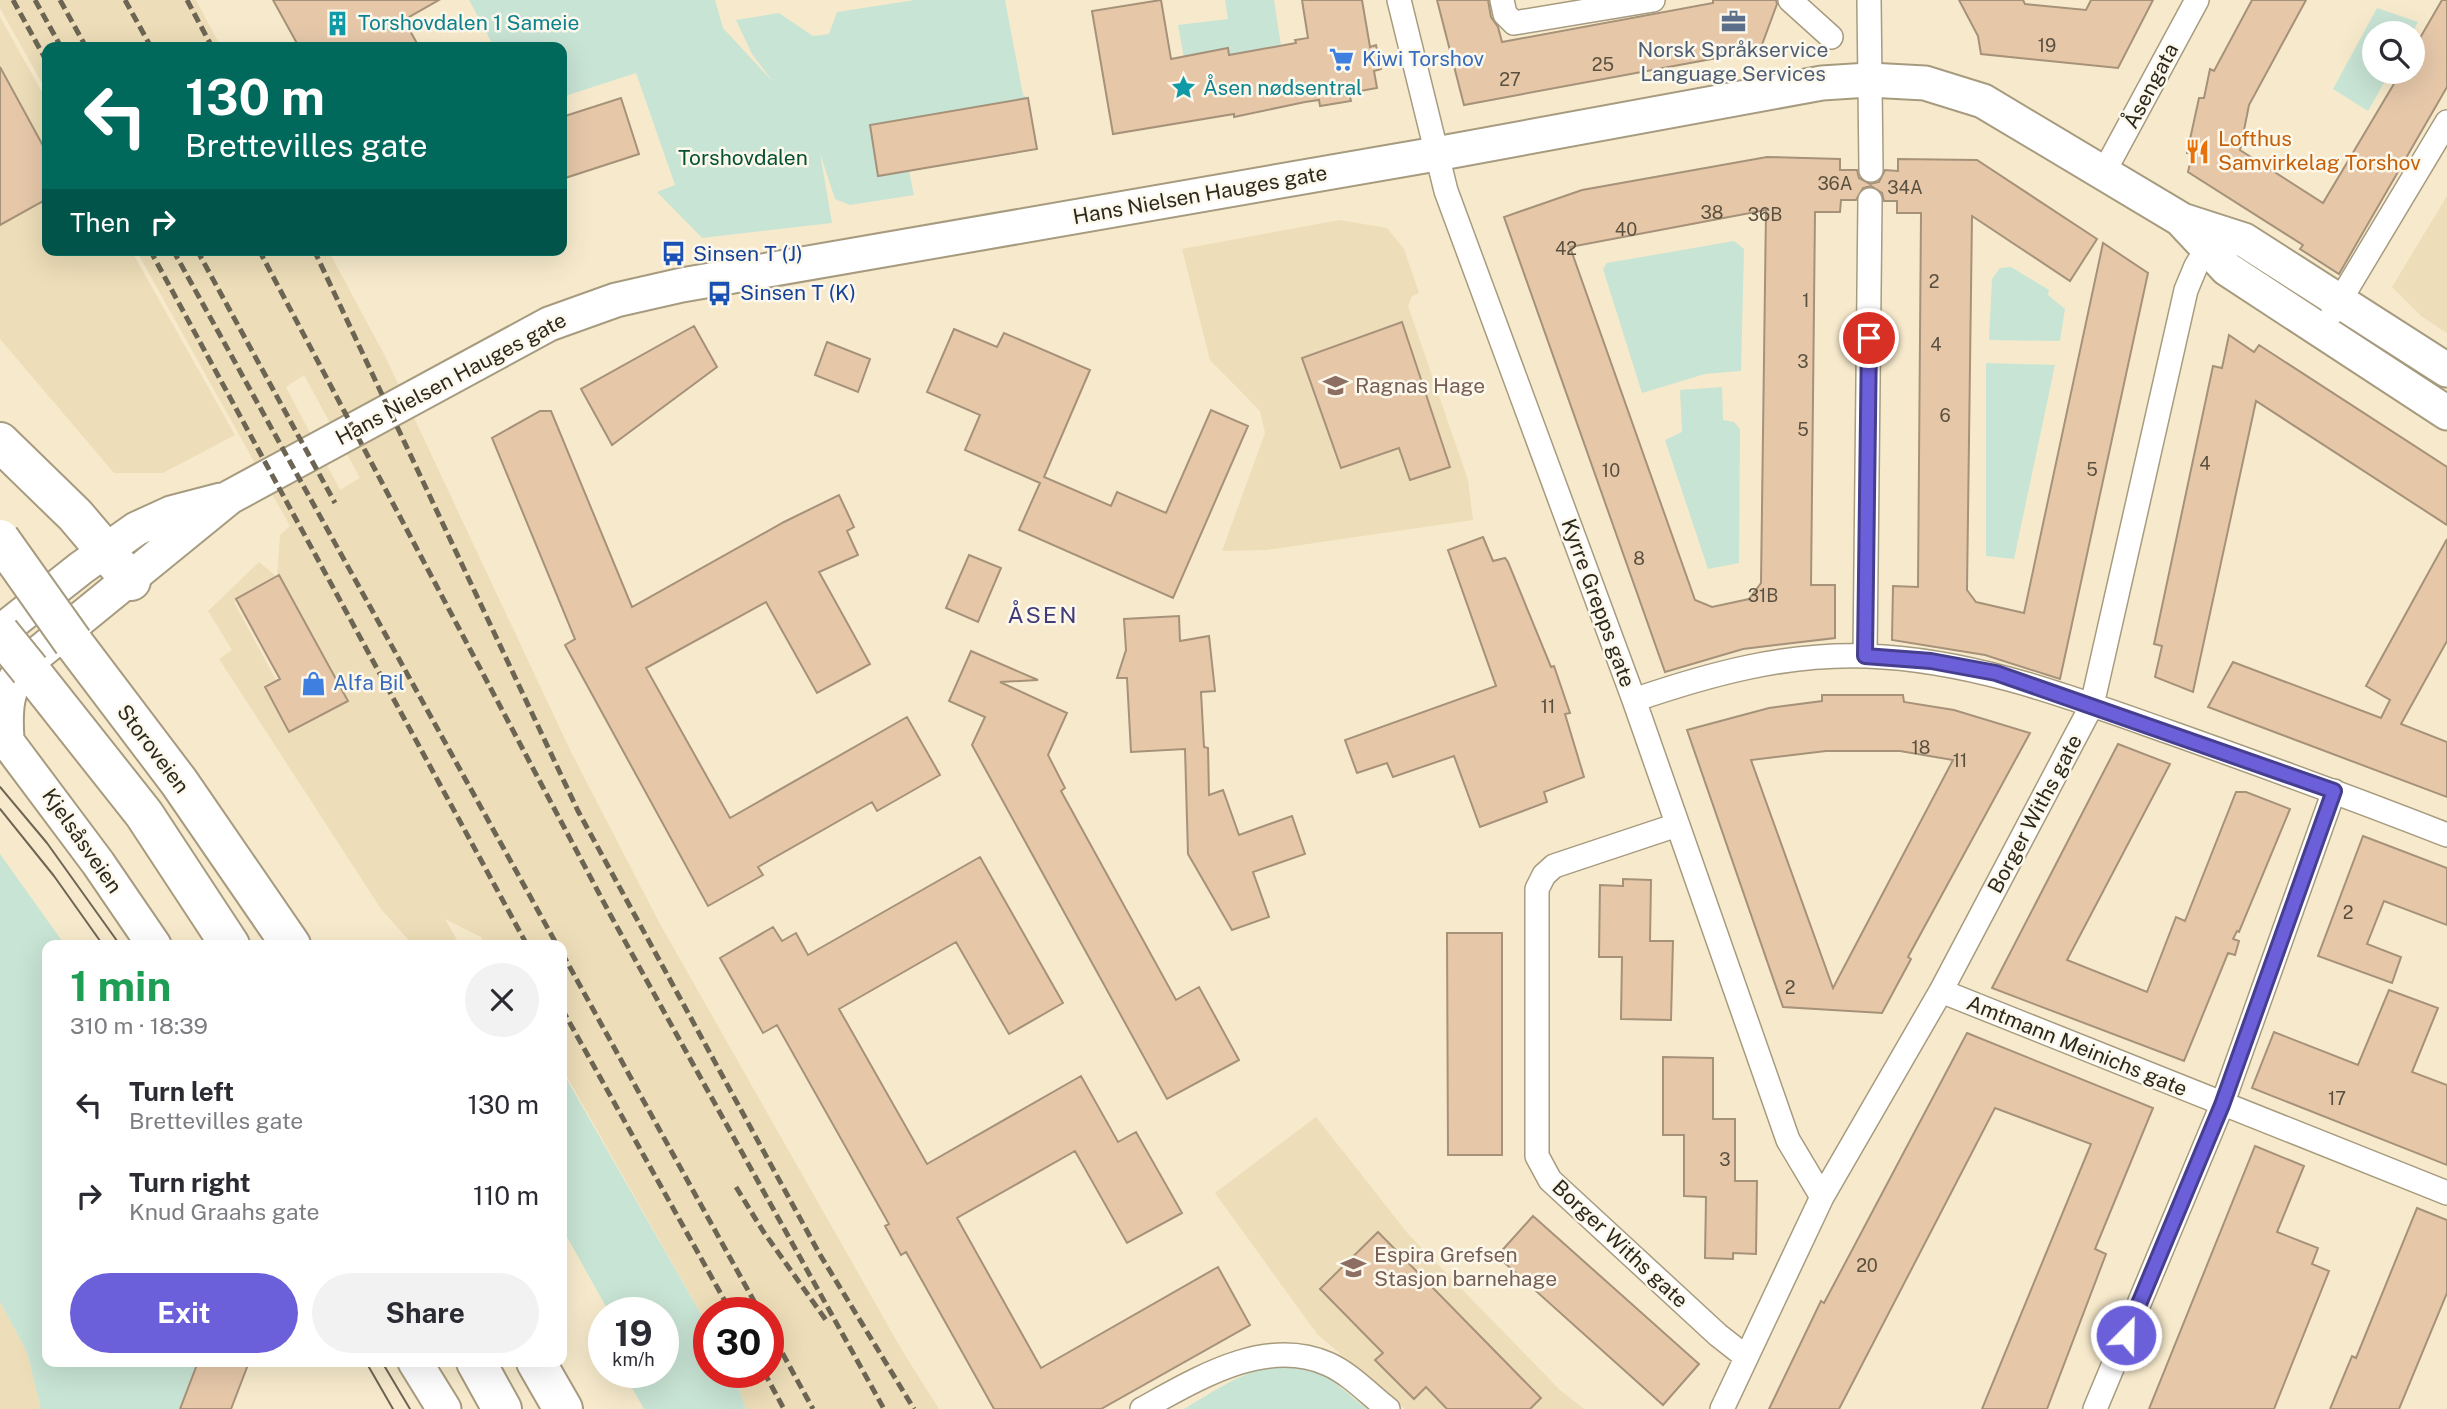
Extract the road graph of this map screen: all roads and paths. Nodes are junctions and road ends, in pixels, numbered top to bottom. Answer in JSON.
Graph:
{"nodes":[{"id":1,"x":1399,"y":0,"type":"edge"},
{"id":2,"x":1502,"y":0,"type":"edge"},
{"id":3,"x":1653,"y":0,"type":"edge"},
{"id":4,"x":1790,"y":0,"type":"edge"},
{"id":5,"x":1870,"y":0,"type":"edge"},
{"id":6,"x":2197,"y":0,"type":"edge"},
{"id":7,"x":1831,"y":37,"type":"dead end"},
{"id":8,"x":1869,"y":79,"type":"junction"},
{"id":9,"x":2447,"y":122,"type":"edge"},
{"id":10,"x":1436,"y":154,"type":"junction"},
{"id":11,"x":1871,"y":170,"type":"dead end"},
{"id":12,"x":2104,"y":172,"type":"junction"},
{"id":13,"x":1870,"y":200,"type":"dead end"},
{"id":14,"x":2213,"y":240,"type":"junction"},
{"id":15,"x":2340,"y":301,"type":"junction"},
{"id":16,"x":2321,"y":331,"type":"junction"},
{"id":17,"x":2447,"y":370,"type":"edge"},
{"id":18,"x":2447,"y":412,"type":"edge"},
{"id":19,"x":0,"y":442,"type":"edge"},
{"id":20,"x":230,"y":497,"type":"junction"},
{"id":21,"x":0,"y":539,"type":"edge"},
{"id":22,"x":107,"y":549,"type":"junction"},
{"id":23,"x":0,"y":565,"type":"edge"},
{"id":24,"x":131,"y":580,"type":"junction"},
{"id":25,"x":0,"y":633,"type":"edge"},
{"id":26,"x":72,"y":642,"type":"junction"},
{"id":27,"x":0,"y":643,"type":"edge"},
{"id":28,"x":1865,"y":656,"type":"junction"},
{"id":29,"x":22,"y":658,"type":"edge"},
{"id":30,"x":1634,"y":700,"type":"junction"},
{"id":31,"x":2092,"y":705,"type":"junction"},
{"id":32,"x":4,"y":735,"type":"edge"},
{"id":33,"x":2334,"y":791,"type":"junction"},
{"id":34,"x":1677,"y":825,"type":"junction"},
{"id":35,"x":2447,"y":835,"type":"edge"},
{"id":36,"x":150,"y":940,"type":"edge"},
{"id":37,"x":227,"y":940,"type":"edge"},
{"id":38,"x":288,"y":940,"type":"edge"},
{"id":39,"x":1941,"y":992,"type":"junction"},
{"id":40,"x":2222,"y":1105,"type":"junction"},
{"id":41,"x":2447,"y":1193,"type":"edge"},
{"id":42,"x":1822,"y":1197,"type":"junction"},
{"id":43,"x":1746,"y":1357,"type":"junction"},
{"id":44,"x":418,"y":1367,"type":"edge"},
{"id":45,"x":479,"y":1367,"type":"edge"},
{"id":46,"x":539,"y":1367,"type":"edge"},
{"id":47,"x":444,"y":1409,"type":"edge"},
{"id":48,"x":502,"y":1409,"type":"edge"},
{"id":49,"x":563,"y":1409,"type":"edge"},
{"id":50,"x":1142,"y":1409,"type":"edge"},
{"id":51,"x":1388,"y":1409,"type":"edge"},
{"id":52,"x":1722,"y":1409,"type":"edge"},
{"id":53,"x":2095,"y":1409,"type":"edge"}],
"edges":[{"from":1,"to":10,"type":"street","name":"Kyrre Grepps gate"},
{"from":2,"to":3,"type":"street"},
{"from":4,"to":7,"type":"street"},
{"from":5,"to":8,"type":"street"},
{"from":6,"to":12,"type":"street","name":"Åsengata"},
{"from":8,"to":10,"type":"street","name":"Hans Nielsen Hauges gate"},
{"from":8,"to":11,"type":"street"},
{"from":8,"to":12,"type":"street","name":"Hans Nielsen Hauges gate"},
{"from":9,"to":15,"type":"street"},
{"from":10,"to":20,"type":"street","name":"Hans Nielsen Hauges gate"},
{"from":10,"to":30,"type":"street","name":"Kyrre Grepps gate"},
{"from":12,"to":14,"type":"street","name":"Hans Nielsen Hauges gate"},
{"from":13,"to":28,"type":"street"},
{"from":14,"to":15,"type":"street","name":"Hans Nielsen Hauges gate"},
{"from":14,"to":16,"type":"street","name":"Hans Nielsen Hauges gate"},
{"from":14,"to":31,"type":"street","name":"Borger Withs gate"},
{"from":15,"to":16,"type":"street"},
{"from":15,"to":17,"type":"street","name":"Hans Nielsen Hauges gate"},
{"from":16,"to":18,"type":"street","name":"Hans Nielsen Hauges gate"},
{"from":19,"to":22,"type":"highway"},
{"from":20,"to":22,"type":"street","name":"Hans Nielsen Hauges gate"},
{"from":20,"to":24,"type":"street","name":"Hans Nielsen Hauges gate"},
{"from":21,"to":26,"type":"highway","bridge":true},
{"from":22,"to":24,"type":"highway"},
{"from":22,"to":25,"type":"street","name":"Hans Nielsen Hauges gate"},
{"from":23,"to":26,"type":"highway","name":"Storoveien","bridge":true},
{"from":24,"to":29,"type":"street","name":"Hans Nielsen Hauges gate"},
{"from":25,"to":29,"type":"highway","bridge":true},
{"from":26,"to":38,"type":"highway","name":"Storoveien"},
{"from":27,"to":29,"type":"highway","bridge":true},
{"from":28,"to":30,"type":"street"},
{"from":28,"to":31,"type":"street"},
{"from":29,"to":32,"type":"street","name":"Hans Nielsen Hauges gate"},
{"from":29,"to":37,"type":"highway"},
{"from":30,"to":34,"type":"street","name":"Kyrre Grepps gate"},
{"from":31,"to":33,"type":"street"},
{"from":31,"to":39,"type":"street","name":"Borger Withs gate"},
{"from":32,"to":36,"type":"street","name":"Kjelsåsveien"},
{"from":33,"to":35,"type":"street"},
{"from":33,"to":40,"type":"street"},
{"from":34,"to":42,"type":"street","name":"Kyrre Grepps gate"},
{"from":34,"to":43,"type":"street","name":"Borger Withs gate"},
{"from":39,"to":40,"type":"street","name":"Amtmann Meinichs gate"},
{"from":39,"to":42,"type":"street","name":"Borger Withs gate"},
{"from":40,"to":41,"type":"street","name":"Amtmann Meinichs gate"},
{"from":40,"to":53,"type":"street"},
{"from":42,"to":43,"type":"street","name":"Borger Withs gate"},
{"from":43,"to":52,"type":"street","name":"Borger Withs gate"},
{"from":44,"to":47,"type":"street"},
{"from":45,"to":48,"type":"highway"},
{"from":46,"to":49,"type":"highway"},
{"from":50,"to":51,"type":"street"}]}
